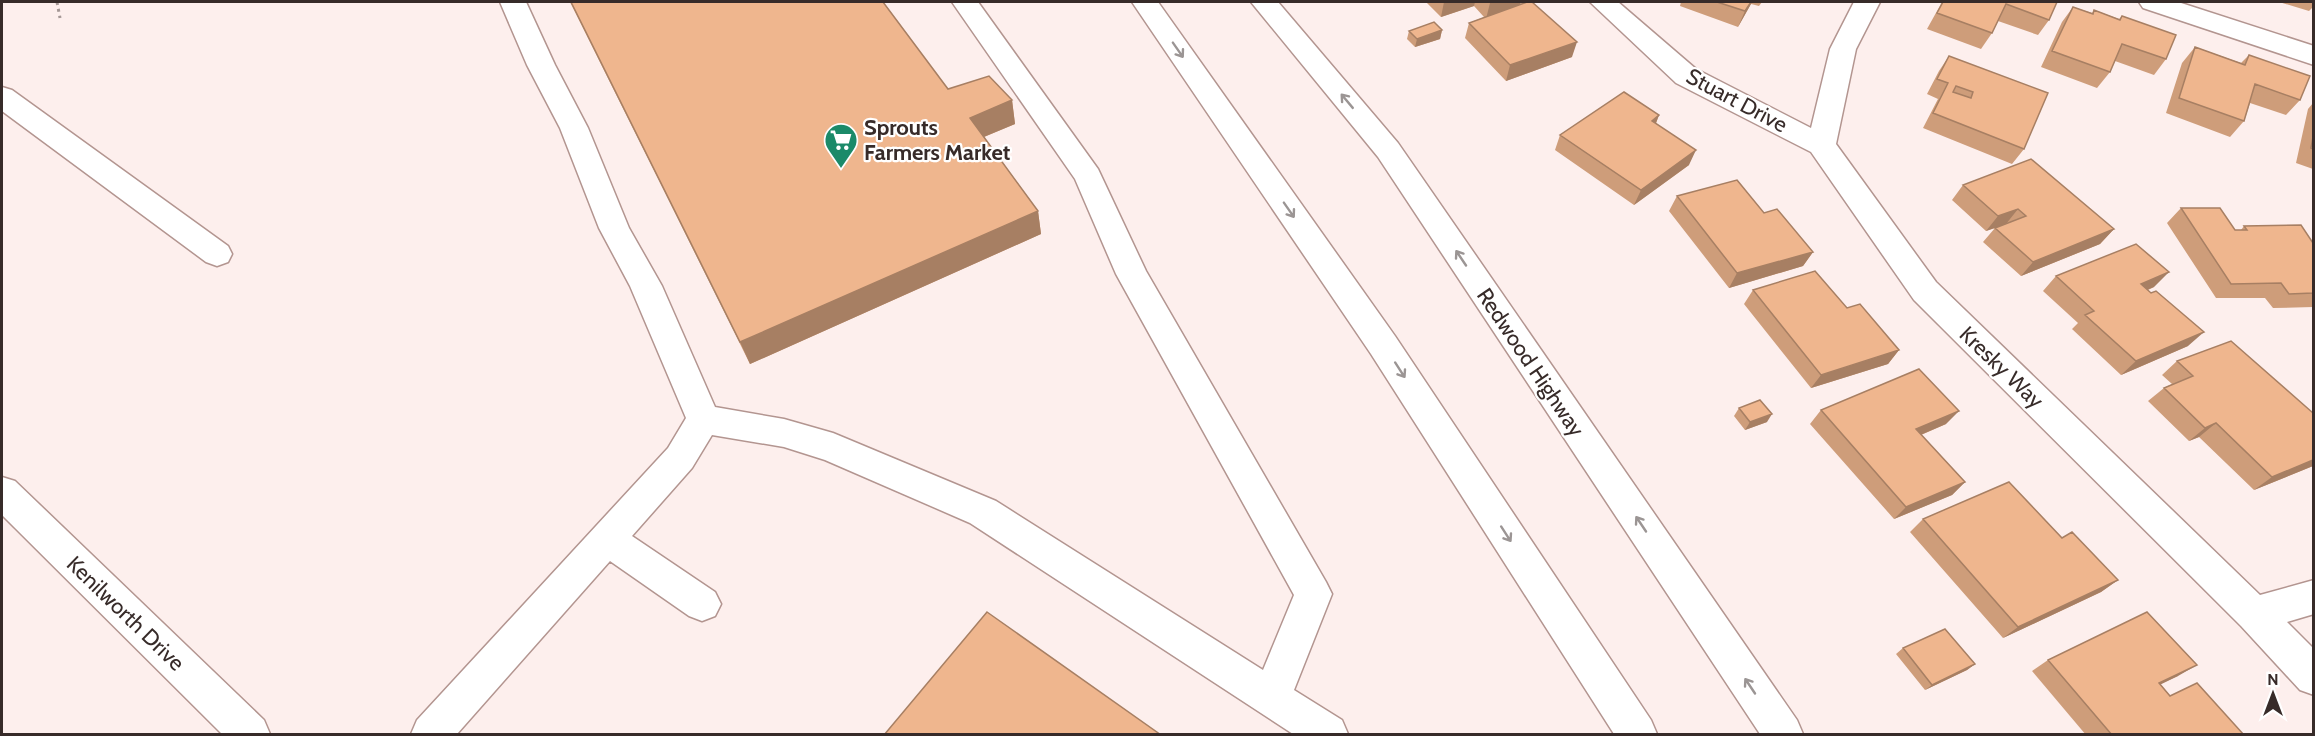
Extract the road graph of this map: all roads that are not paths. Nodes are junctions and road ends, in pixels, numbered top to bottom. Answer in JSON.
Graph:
{"nodes":[{"id":1,"x":513,"y":2,"type":"edge"},
{"id":2,"x":965,"y":2,"type":"edge"},
{"id":3,"x":1145,"y":2,"type":"edge"},
{"id":4,"x":1264,"y":2,"type":"edge"},
{"id":5,"x":1603,"y":2,"type":"edge"},
{"id":6,"x":1868,"y":2,"type":"edge"},
{"id":7,"x":2152,"y":2,"type":"edge"},
{"id":8,"x":2313,"y":56,"type":"edge"},
{"id":9,"x":2,"y":97,"type":"edge"},
{"id":10,"x":1821,"y":145,"type":"junction"},
{"id":11,"x":217,"y":254,"type":"dead end"},
{"id":12,"x":703,"y":419,"type":"junction"},
{"id":13,"x":5,"y":501,"type":"edge"},
{"id":14,"x":607,"y":539,"type":"junction"},
{"id":15,"x":2313,"y":597,"type":"edge"},
{"id":16,"x":702,"y":604,"type":"dead end"},
{"id":17,"x":2254,"y":614,"type":"junction"},
{"id":18,"x":2313,"y":677,"type":"edge"},
{"id":19,"x":1272,"y":697,"type":"junction"},
{"id":20,"x":250,"y":735,"type":"edge"},
{"id":21,"x":431,"y":735,"type":"edge"},
{"id":22,"x":1328,"y":735,"type":"edge"},
{"id":23,"x":1637,"y":735,"type":"edge"},
{"id":24,"x":1783,"y":735,"type":"edge"}],
"edges":[{"from":1,"to":12,"type":"main road"},
{"from":2,"to":19,"type":"main road"},
{"from":3,"to":23,"type":"main road","one_way":true},
{"from":24,"to":4,"type":"main road","name":"Redwood Highway","one_way":true},
{"from":5,"to":10,"type":"main road","name":"Stuart Drive"},
{"from":6,"to":10,"type":"main road"},
{"from":7,"to":8,"type":"main road"},
{"from":9,"to":11,"type":"main road"},
{"from":10,"to":17,"type":"main road","name":"Kresky Way"},
{"from":12,"to":14,"type":"main road"},
{"from":12,"to":19,"type":"main road"},
{"from":13,"to":20,"type":"main road","name":"Kenilworth Drive"},
{"from":14,"to":16,"type":"main road"},
{"from":14,"to":21,"type":"main road"},
{"from":15,"to":17,"type":"main road"},
{"from":17,"to":18,"type":"main road","name":"Kresky Way"},
{"from":19,"to":22,"type":"main road"}]}
